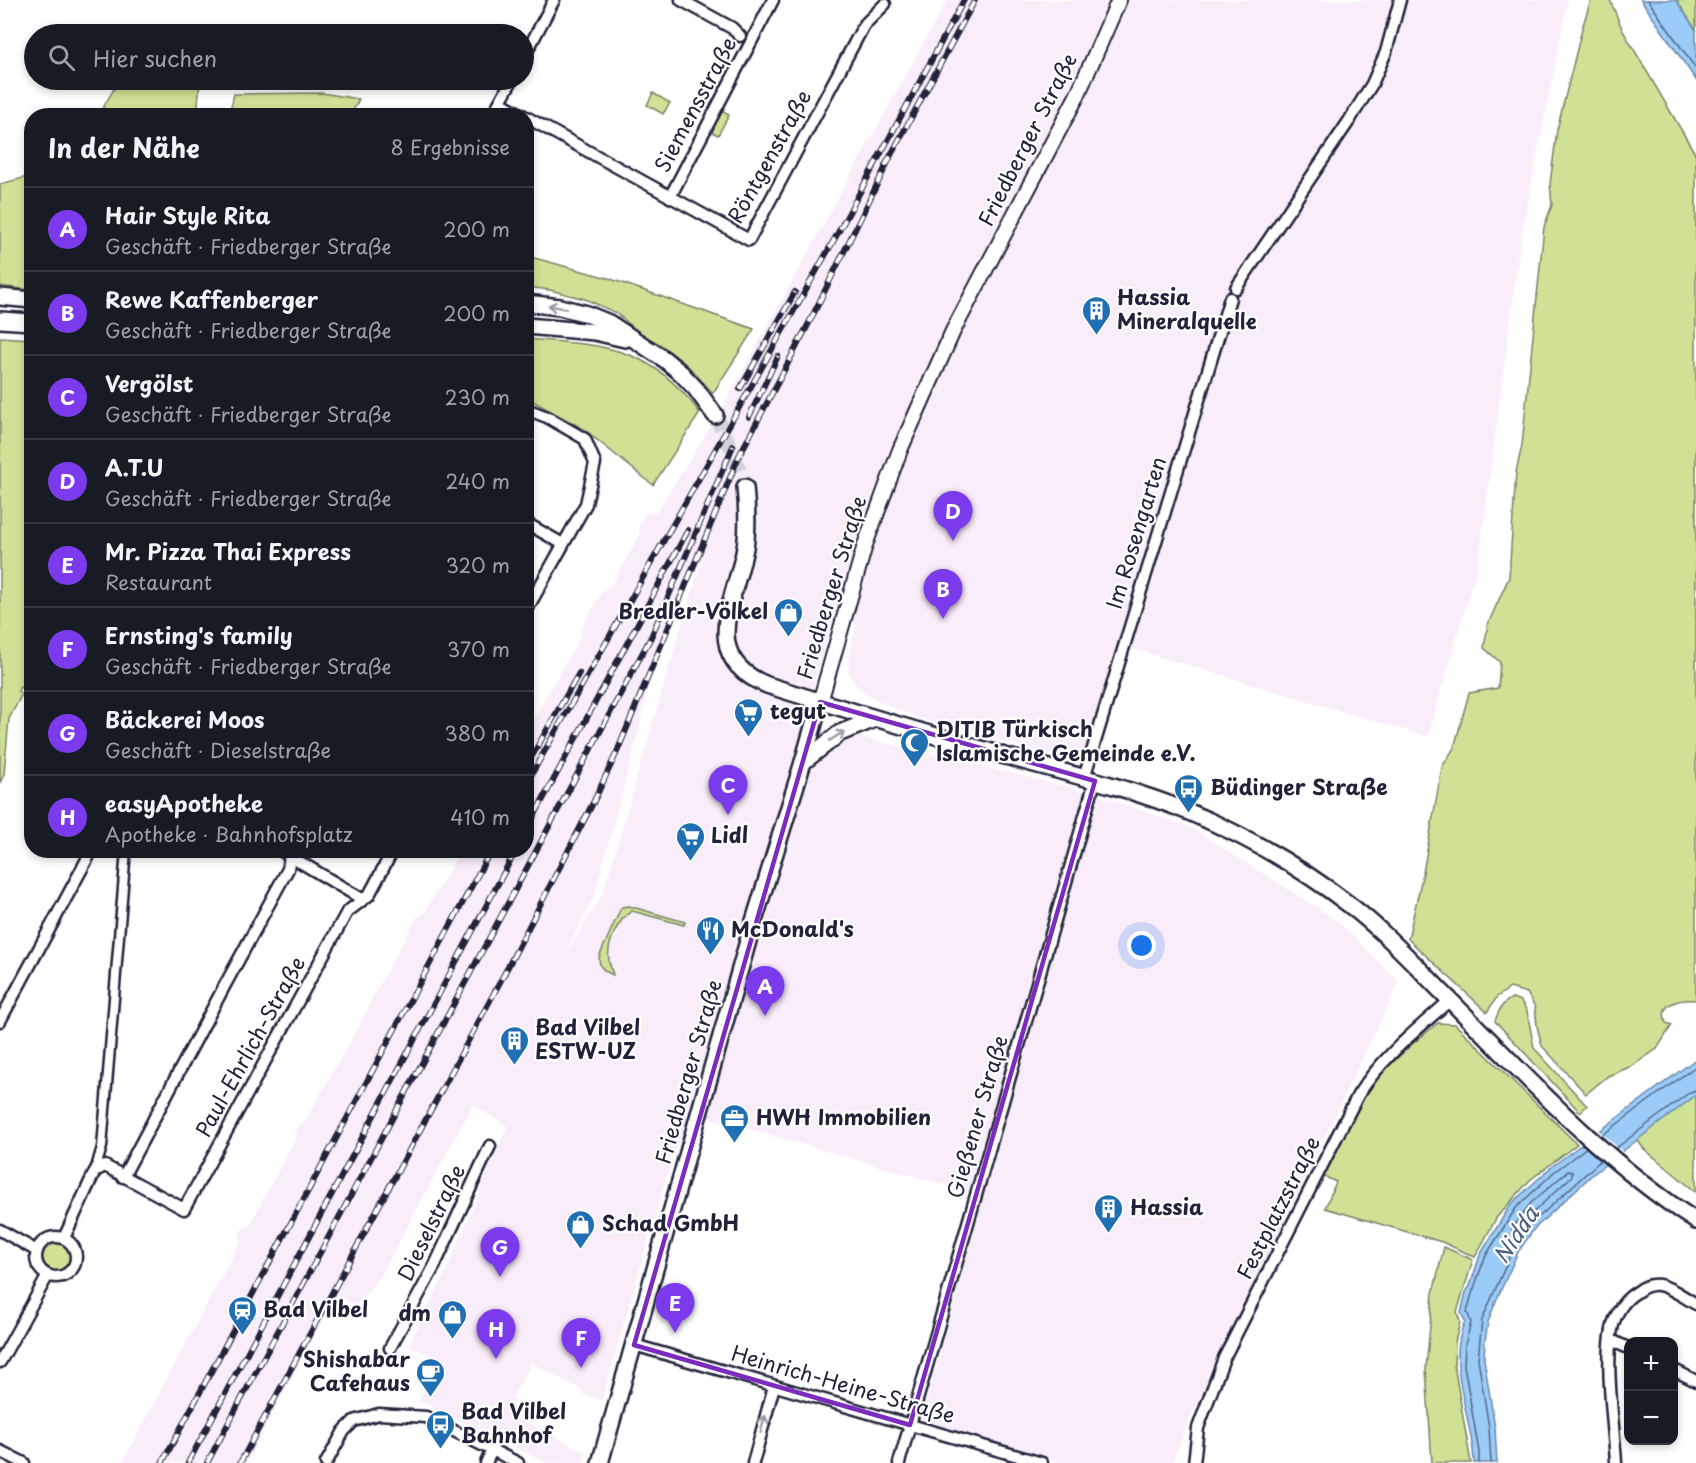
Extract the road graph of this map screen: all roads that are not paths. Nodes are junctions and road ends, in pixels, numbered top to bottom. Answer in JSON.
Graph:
{"nodes":[{"id":1,"x":554,"y":0,"type":"edge"},
{"id":2,"x":681,"y":0,"type":"edge"},
{"id":3,"x":773,"y":0,"type":"edge"},
{"id":4,"x":1119,"y":0,"type":"edge"},
{"id":5,"x":1400,"y":0,"type":"edge"},
{"id":6,"x":885,"y":4,"type":"dead end"},
{"id":7,"x":740,"y":36,"type":"dead end"},
{"id":8,"x":534,"y":38,"type":"edge"},
{"id":9,"x":507,"y":90,"type":"edge"},
{"id":10,"x":500,"y":102,"type":"junction"},
{"id":11,"x":497,"y":108,"type":"edge"},
{"id":12,"x":511,"y":108,"type":"edge"},
{"id":13,"x":534,"y":121,"type":"edge"},
{"id":14,"x":670,"y":197,"type":"junction"},
{"id":15,"x":1236,"y":288,"type":"dead end"},
{"id":16,"x":0,"y":297,"type":"edge"},
{"id":17,"x":1230,"y":298,"type":"dead end"},
{"id":18,"x":24,"y":299,"type":"edge"},
{"id":19,"x":534,"y":304,"type":"edge"},
{"id":20,"x":0,"y":320,"type":"edge"},
{"id":21,"x":24,"y":322,"type":"edge"},
{"id":22,"x":534,"y":327,"type":"edge"},
{"id":23,"x":634,"y":341,"type":"junction"},
{"id":24,"x":534,"y":412,"type":"edge"},
{"id":25,"x":715,"y":415,"type":"tunnel mouth"},
{"id":26,"x":745,"y":487,"type":"tunnel mouth"},
{"id":27,"x":534,"y":528,"type":"edge"},
{"id":28,"x":563,"y":544,"type":"junction"},
{"id":29,"x":534,"y":597,"type":"edge"},
{"id":30,"x":820,"y":702,"type":"junction"},
{"id":31,"x":875,"y":719,"type":"junction"},
{"id":32,"x":803,"y":762,"type":"junction"},
{"id":33,"x":1089,"y":780,"type":"junction"},
{"id":34,"x":88,"y":858,"type":"edge"},
{"id":35,"x":125,"y":858,"type":"edge"},
{"id":36,"x":288,"y":858,"type":"edge"},
{"id":37,"x":297,"y":858,"type":"edge"},
{"id":38,"x":389,"y":858,"type":"edge"},
{"id":39,"x":362,"y":899,"type":"junction"},
{"id":40,"x":1450,"y":1000,"type":"junction"},
{"id":41,"x":0,"y":1021,"type":"edge"},
{"id":42,"x":490,"y":1146,"type":"dead end"},
{"id":43,"x":95,"y":1171,"type":"junction"},
{"id":44,"x":123,"y":1177,"type":"junction"},
{"id":45,"x":1696,"y":1221,"type":"edge"},
{"id":46,"x":0,"y":1230,"type":"edge"},
{"id":47,"x":64,"y":1238,"type":"junction"},
{"id":48,"x":37,"y":1251,"type":"junction"},
{"id":49,"x":48,"y":1275,"type":"junction"},
{"id":50,"x":1696,"y":1304,"type":"edge"},
{"id":51,"x":1611,"y":1340,"type":"junction"},
{"id":52,"x":634,"y":1345,"type":"junction"},
{"id":53,"x":1624,"y":1346,"type":"edge"},
{"id":54,"x":390,"y":1348,"type":"dead end"},
{"id":55,"x":0,"y":1362,"type":"edge"},
{"id":56,"x":1678,"y":1372,"type":"edge"},
{"id":57,"x":1696,"y":1381,"type":"edge"},
{"id":58,"x":774,"y":1386,"type":"junction"},
{"id":59,"x":910,"y":1425,"type":"junction"},
{"id":60,"x":492,"y":1450,"type":"junction"},
{"id":61,"x":0,"y":1451,"type":"edge"},
{"id":62,"x":24,"y":1463,"type":"edge"},
{"id":63,"x":326,"y":1463,"type":"edge"},
{"id":64,"x":486,"y":1463,"type":"edge"},
{"id":65,"x":518,"y":1463,"type":"edge"},
{"id":66,"x":600,"y":1463,"type":"edge"},
{"id":67,"x":753,"y":1463,"type":"edge"},
{"id":68,"x":899,"y":1463,"type":"edge"},
{"id":69,"x":1042,"y":1463,"type":"edge"},
{"id":70,"x":1194,"y":1463,"type":"edge"},
{"id":71,"x":1616,"y":1463,"type":"edge"}],
"edges":[{"from":1,"to":8,"type":"street"},
{"from":2,"to":7,"type":"street","name":"Siemensstraße"},
{"from":3,"to":14,"type":"street","name":"Siemensstraße"},
{"from":4,"to":30,"type":"street","name":"Friedberger Straße"},
{"from":5,"to":15,"type":"street"},
{"from":6,"to":14,"type":"street","name":"Röntgenstraße"},
{"from":9,"to":10,"type":"street"},
{"from":10,"to":11,"type":"street"},
{"from":10,"to":12,"type":"street","name":"Röntgenstraße"},
{"from":13,"to":14,"type":"street","name":"Röntgenstraße"},
{"from":16,"to":18,"type":"main road"},
{"from":17,"to":33,"type":"street","name":"Im Rosengarten"},
{"from":23,"to":19,"type":"main road","one_way":true},
{"from":20,"to":21,"type":"main road"},
{"from":22,"to":23,"type":"main road"},
{"from":23,"to":25,"type":"main road"},
{"from":24,"to":28,"type":"street"},
{"from":26,"to":30,"type":"main road"},
{"from":27,"to":28,"type":"street"},
{"from":28,"to":29,"type":"street"},
{"from":30,"to":31,"type":"main road"},
{"from":30,"to":32,"type":"main road","name":"Friedberger Straße"},
{"from":32,"to":31,"type":"main road","one_way":true},
{"from":31,"to":33,"type":"main road"},
{"from":32,"to":52,"type":"main road","name":"Friedberger Straße"},
{"from":33,"to":40,"type":"main road"},
{"from":33,"to":59,"type":"street","name":"Gießener Straße"},
{"from":34,"to":41,"type":"street"},
{"from":35,"to":43,"type":"street"},
{"from":36,"to":44,"type":"street"},
{"from":37,"to":39,"type":"street"},
{"from":38,"to":39,"type":"street","name":"Paul-Ehrlich-Straße"},
{"from":39,"to":44,"type":"street","name":"Paul-Ehrlich-Straße"},
{"from":40,"to":45,"type":"main road"},
{"from":40,"to":70,"type":"street","name":"Festplatzstraße"},
{"from":42,"to":54,"type":"street","name":"Dieselstraße"},
{"from":43,"to":44,"type":"street","name":"Paul-Ehrlich-Straße"},
{"from":43,"to":47,"type":"street"},
{"from":46,"to":48,"type":"street"},
{"from":47,"to":48,"type":"street"},
{"from":47,"to":49,"type":"street"},
{"from":48,"to":49,"type":"street"},
{"from":49,"to":55,"type":"street"},
{"from":50,"to":51,"type":"street"},
{"from":51,"to":53,"type":"street"},
{"from":51,"to":71,"type":"street"},
{"from":52,"to":58,"type":"street","name":"Heinrich-Heine-Straße"},
{"from":52,"to":66,"type":"main road","name":"Friedberger Straße"},
{"from":56,"to":57,"type":"street"},
{"from":58,"to":59,"type":"street","name":"Heinrich-Heine-Straße"},
{"from":67,"to":58,"type":"street","one_way":true},
{"from":59,"to":68,"type":"street","name":"Gießener Straße"},
{"from":59,"to":69,"type":"street","name":"Heinrich-Heine-Straße"},
{"from":60,"to":63,"type":"street"},
{"from":60,"to":64,"type":"street"},
{"from":60,"to":65,"type":"street"},
{"from":61,"to":62,"type":"street"}]}
